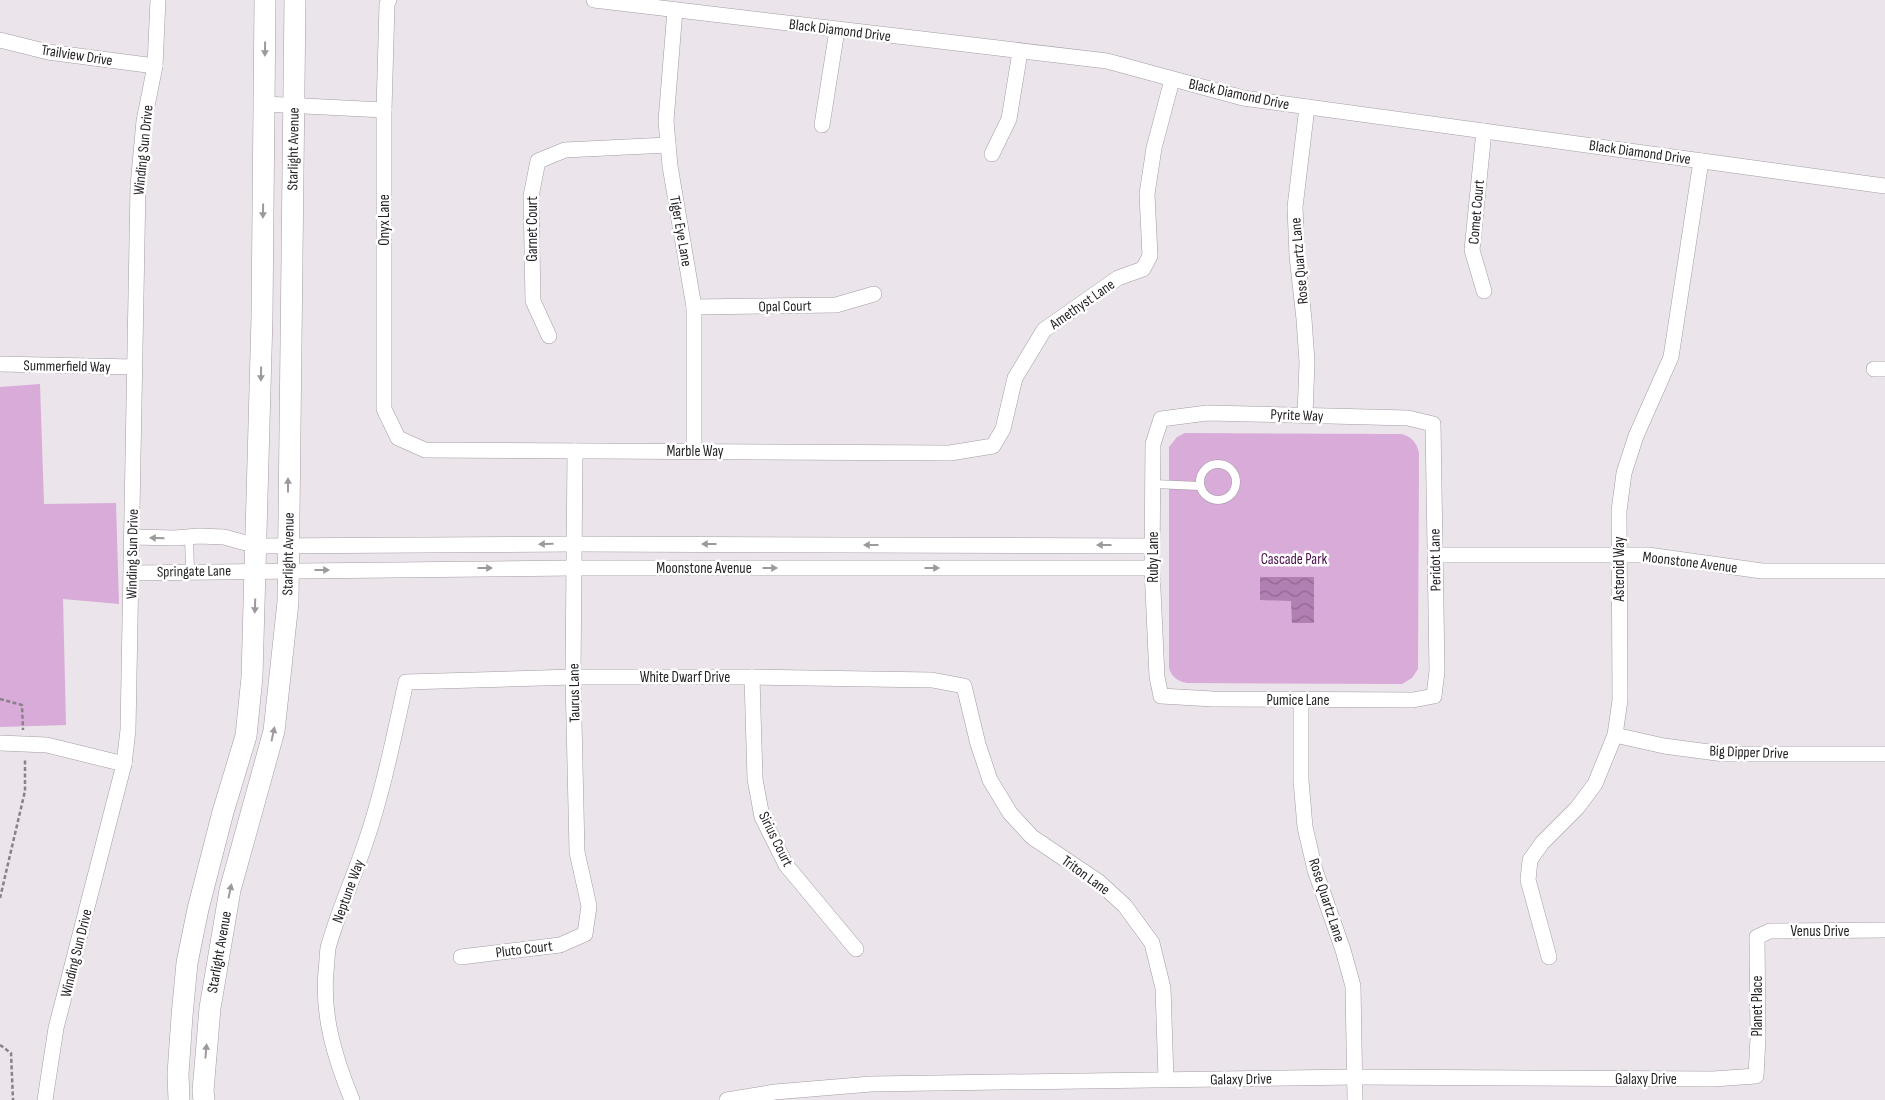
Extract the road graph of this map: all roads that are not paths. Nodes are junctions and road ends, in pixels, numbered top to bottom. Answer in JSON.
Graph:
{"nodes":[{"id":1,"x":158,"y":0,"type":"edge"},
{"id":2,"x":265,"y":0,"type":"edge"},
{"id":3,"x":295,"y":0,"type":"edge"},
{"id":4,"x":389,"y":0,"type":"edge"},
{"id":5,"x":594,"y":0,"type":"edge"},
{"id":6,"x":675,"y":10,"type":"junction"},
{"id":7,"x":837,"y":30,"type":"junction"},
{"id":8,"x":0,"y":40,"type":"edge"},
{"id":9,"x":1020,"y":52,"type":"junction"},
{"id":10,"x":155,"y":66,"type":"junction"},
{"id":11,"x":1172,"y":80,"type":"junction"},
{"id":12,"x":264,"y":104,"type":"junction"},
{"id":13,"x":294,"y":105,"type":"junction"},
{"id":14,"x":1307,"y":108,"type":"junction"},
{"id":15,"x":384,"y":110,"type":"junction"},
{"id":16,"x":822,"y":125,"type":"dead end"},
{"id":17,"x":1484,"y":132,"type":"junction"},
{"id":18,"x":668,"y":146,"type":"junction"},
{"id":19,"x":992,"y":154,"type":"dead end"},
{"id":20,"x":1701,"y":161,"type":"junction"},
{"id":21,"x":1885,"y":186,"type":"edge"},
{"id":22,"x":1484,"y":291,"type":"dead end"},
{"id":23,"x":874,"y":294,"type":"dead end"},
{"id":24,"x":694,"y":307,"type":"junction"},
{"id":25,"x":549,"y":336,"type":"dead end"},
{"id":26,"x":0,"y":364,"type":"edge"},
{"id":27,"x":134,"y":367,"type":"junction"},
{"id":28,"x":1305,"y":415,"type":"junction"},
{"id":29,"x":1161,"y":419,"type":"joint"},
{"id":30,"x":1433,"y":424,"type":"joint"},
{"id":31,"x":398,"y":438,"type":"joint"},
{"id":32,"x":993,"y":446,"type":"joint"},
{"id":33,"x":575,"y":451,"type":"junction"},
{"id":34,"x":694,"y":451,"type":"junction"},
{"id":35,"x":1154,"y":484,"type":"junction"},
{"id":36,"x":1200,"y":486,"type":"junction"},
{"id":37,"x":133,"y":537,"type":"junction"},
{"id":38,"x":190,"y":537,"type":"junction"},
{"id":39,"x":574,"y":544,"type":"junction"},
{"id":40,"x":257,"y":546,"type":"junction"},
{"id":41,"x":288,"y":546,"type":"junction"},
{"id":42,"x":1152,"y":546,"type":"junction"},
{"id":43,"x":1435,"y":555,"type":"junction"},
{"id":44,"x":1618,"y":555,"type":"junction"},
{"id":45,"x":574,"y":568,"type":"junction"},
{"id":46,"x":1152,"y":568,"type":"junction"},
{"id":47,"x":256,"y":570,"type":"junction"},
{"id":48,"x":288,"y":570,"type":"junction"},
{"id":49,"x":190,"y":571,"type":"junction"},
{"id":50,"x":1885,"y":571,"type":"edge"},
{"id":51,"x":132,"y":573,"type":"junction"},
{"id":52,"x":573,"y":677,"type":"junction"},
{"id":53,"x":752,"y":677,"type":"junction"},
{"id":54,"x":406,"y":682,"type":"joint"},
{"id":55,"x":964,"y":686,"type":"joint"},
{"id":56,"x":1161,"y":696,"type":"joint"},
{"id":57,"x":1434,"y":696,"type":"joint"},
{"id":58,"x":1301,"y":700,"type":"junction"},
{"id":59,"x":1615,"y":735,"type":"junction"},
{"id":60,"x":0,"y":743,"type":"edge"},
{"id":61,"x":1885,"y":754,"type":"edge"},
{"id":62,"x":124,"y":764,"type":"junction"},
{"id":63,"x":1885,"y":930,"type":"edge"},
{"id":64,"x":585,"y":934,"type":"joint"},
{"id":65,"x":1757,"y":937,"type":"joint"},
{"id":66,"x":856,"y":948,"type":"dead end"},
{"id":67,"x":1549,"y":956,"type":"dead end"},
{"id":68,"x":461,"y":957,"type":"dead end"},
{"id":69,"x":1756,"y":1076,"type":"joint"},
{"id":70,"x":1355,"y":1078,"type":"junction"},
{"id":71,"x":1166,"y":1079,"type":"junction"},
{"id":72,"x":45,"y":1100,"type":"edge"},
{"id":73,"x":179,"y":1100,"type":"edge"},
{"id":74,"x":204,"y":1100,"type":"edge"},
{"id":75,"x":352,"y":1100,"type":"edge"},
{"id":76,"x":727,"y":1100,"type":"edge"},
{"id":77,"x":1355,"y":1100,"type":"edge"}],
"edges":[{"from":1,"to":10,"type":"street","name":"Winding Sun Drive"},
{"from":2,"to":12,"type":"street","name":"Starlight Avenue","one_way":true},
{"from":3,"to":13,"type":"street","name":"Starlight Avenue"},
{"from":4,"to":15,"type":"street","name":"Onyx Lane"},
{"from":5,"to":6,"type":"street","name":"Black Diamond Drive"},
{"from":6,"to":7,"type":"street","name":"Black Diamond Drive"},
{"from":6,"to":18,"type":"street","name":"Tiger Eye Lane"},
{"from":7,"to":9,"type":"street","name":"Black Diamond Drive"},
{"from":7,"to":16,"type":"street"},
{"from":8,"to":10,"type":"street","name":"Trailview Drive"},
{"from":9,"to":11,"type":"street","name":"Black Diamond Drive"},
{"from":9,"to":19,"type":"street"},
{"from":10,"to":27,"type":"street","name":"Winding Sun Drive"},
{"from":11,"to":14,"type":"street","name":"Black Diamond Drive"},
{"from":11,"to":32,"type":"street","name":"Amethyst Lane"},
{"from":12,"to":13,"type":"street"},
{"from":12,"to":40,"type":"street","name":"Starlight Avenue","one_way":true},
{"from":13,"to":15,"type":"street"},
{"from":41,"to":13,"type":"street","name":"Starlight Avenue","one_way":true},
{"from":14,"to":17,"type":"street","name":"Black Diamond Drive"},
{"from":14,"to":28,"type":"street","name":"Rose Quartz Lane"},
{"from":15,"to":31,"type":"street","name":"Onyx Lane"},
{"from":17,"to":20,"type":"street","name":"Black Diamond Drive"},
{"from":17,"to":22,"type":"street","name":"Comet Court"},
{"from":18,"to":24,"type":"street","name":"Tiger Eye Lane"},
{"from":18,"to":25,"type":"street","name":"Garnet Court"},
{"from":20,"to":21,"type":"street","name":"Black Diamond Drive"},
{"from":20,"to":44,"type":"street","name":"Asteroid Way"},
{"from":23,"to":24,"type":"street","name":"Opal Court"},
{"from":24,"to":34,"type":"street","name":"Tiger Eye Lane"},
{"from":26,"to":27,"type":"street","name":"Summerfield Way"},
{"from":27,"to":37,"type":"street","name":"Winding Sun Drive"},
{"from":28,"to":29,"type":"street","name":"Pyrite Way"},
{"from":28,"to":30,"type":"street","name":"Pyrite Way"},
{"from":29,"to":35,"type":"street","name":"Ruby Lane"},
{"from":30,"to":43,"type":"street","name":"Peridot Lane"},
{"from":31,"to":33,"type":"street","name":"Marble Way"},
{"from":32,"to":34,"type":"street","name":"Marble Way"},
{"from":33,"to":34,"type":"street","name":"Marble Way"},
{"from":33,"to":39,"type":"street","name":"Taurus Lane"},
{"from":35,"to":36,"type":"lane"},
{"from":35,"to":42,"type":"street","name":"Ruby Lane"},
{"from":36,"to":36,"type":"lane"},
{"from":38,"to":37,"type":"street","name":"Springate Lane","one_way":true},
{"from":37,"to":51,"type":"street","name":"Winding Sun Drive"},
{"from":38,"to":40,"type":"street","name":"Springate Lane"},
{"from":38,"to":49,"type":"lane"},
{"from":39,"to":41,"type":"street","name":"Moonstone Avenue","one_way":true},
{"from":42,"to":39,"type":"street","name":"Moonstone Avenue","one_way":true},
{"from":39,"to":45,"type":"street","name":"Taurus Lane"},
{"from":40,"to":41,"type":"street","name":"Moonstone Avenue"},
{"from":40,"to":47,"type":"street","name":"Starlight Avenue"},
{"from":41,"to":48,"type":"street","name":"Starlight Avenue"},
{"from":42,"to":46,"type":"street","name":"Ruby Lane"},
{"from":43,"to":44,"type":"street","name":"Moonstone Avenue"},
{"from":43,"to":57,"type":"street","name":"Peridot Lane"},
{"from":44,"to":50,"type":"street","name":"Moonstone Avenue"},
{"from":44,"to":59,"type":"street","name":"Asteroid Way"},
{"from":45,"to":46,"type":"street","name":"Moonstone Avenue","one_way":true},
{"from":48,"to":45,"type":"street","name":"Moonstone Avenue","one_way":true},
{"from":45,"to":52,"type":"street","name":"Taurus Lane"},
{"from":46,"to":56,"type":"street","name":"Ruby Lane"},
{"from":47,"to":48,"type":"street","name":"Moonstone Avenue"},
{"from":47,"to":49,"type":"street","name":"Springate Lane"},
{"from":47,"to":73,"type":"street","name":"Starlight Avenue","one_way":true},
{"from":74,"to":48,"type":"street","name":"Starlight Avenue","one_way":true},
{"from":49,"to":51,"type":"street","name":"Springate Lane"},
{"from":51,"to":62,"type":"street","name":"Winding Sun Drive"},
{"from":52,"to":53,"type":"street","name":"White Dwarf Drive"},
{"from":52,"to":54,"type":"street","name":"White Dwarf Drive"},
{"from":52,"to":64,"type":"street","name":"Taurus Lane"},
{"from":53,"to":55,"type":"street","name":"White Dwarf Drive"},
{"from":53,"to":66,"type":"street","name":"Sirius Court"},
{"from":54,"to":75,"type":"street","name":"Neptune Way"},
{"from":55,"to":71,"type":"street","name":"Triton Lane"},
{"from":56,"to":58,"type":"street","name":"Pumice Lane"},
{"from":57,"to":58,"type":"street","name":"Pumice Lane"},
{"from":58,"to":70,"type":"street","name":"Rose Quartz Lane"},
{"from":59,"to":61,"type":"street","name":"Big Dipper Drive"},
{"from":59,"to":67,"type":"street","name":"Asteroid Way"},
{"from":60,"to":62,"type":"street"},
{"from":62,"to":72,"type":"street","name":"Winding Sun Drive"},
{"from":63,"to":65,"type":"street","name":"Venus Drive"},
{"from":64,"to":68,"type":"street","name":"Pluto Court"},
{"from":65,"to":69,"type":"street","name":"Planet Place"},
{"from":69,"to":70,"type":"street","name":"Galaxy Drive"},
{"from":70,"to":71,"type":"street","name":"Galaxy Drive"},
{"from":70,"to":77,"type":"street","name":"Rose Quartz Lane"},
{"from":71,"to":76,"type":"street","name":"Galaxy Drive"}]}
